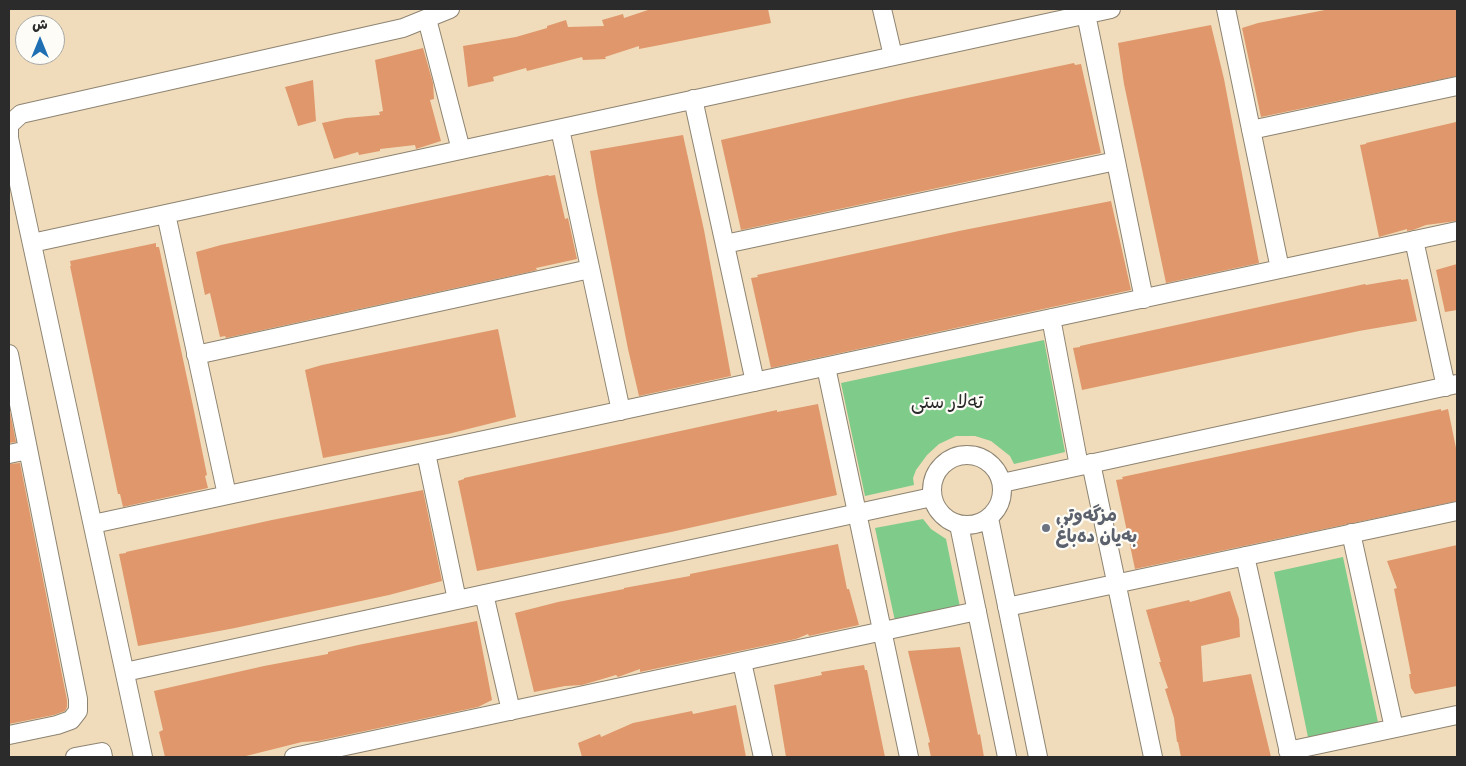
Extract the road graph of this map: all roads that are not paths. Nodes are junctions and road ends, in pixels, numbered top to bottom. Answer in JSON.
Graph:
{"nodes":[{"id":1,"x":450,"y":9,"type":"edge"},
{"id":2,"x":882,"y":9,"type":"edge"},
{"id":3,"x":1111,"y":9,"type":"edge"},
{"id":4,"x":1226,"y":9,"type":"edge"},
{"id":5,"x":1086,"y":14,"type":"junction"},
{"id":6,"x":427,"y":19,"type":"junction"},
{"id":7,"x":893,"y":56,"type":"junction"},
{"id":8,"x":1457,"y":86,"type":"edge"},
{"id":9,"x":694,"y":99,"type":"junction"},
{"id":10,"x":560,"y":128,"type":"junction"},
{"id":11,"x":1251,"y":130,"type":"junction"},
{"id":12,"x":461,"y":150,"type":"junction"},
{"id":13,"x":1116,"y":161,"type":"junction"},
{"id":14,"x":166,"y":214,"type":"junction"},
{"id":15,"x":1457,"y":231,"type":"edge"},
{"id":16,"x":1414,"y":240,"type":"junction"},
{"id":17,"x":32,"y":243,"type":"junction"},
{"id":18,"x":725,"y":244,"type":"junction"},
{"id":19,"x":590,"y":269,"type":"junction"},
{"id":20,"x":1280,"y":269,"type":"junction"},
{"id":21,"x":1144,"y":298,"type":"junction"},
{"id":22,"x":1051,"y":318,"type":"junction"},
{"id":23,"x":9,"y":354,"type":"edge"},
{"id":24,"x":196,"y":355,"type":"junction"},
{"id":25,"x":826,"y":367,"type":"junction"},
{"id":26,"x":755,"y":382,"type":"junction"},
{"id":27,"x":1454,"y":388,"type":"edge"},
{"id":28,"x":621,"y":411,"type":"junction"},
{"id":29,"x":28,"y":450,"type":"junction"},
{"id":30,"x":426,"y":452,"type":"junction"},
{"id":31,"x":9,"y":454,"type":"edge"},
{"id":32,"x":1085,"y":465,"type":"junction"},
{"id":33,"x":1002,"y":483,"type":"junction"},
{"id":34,"x":226,"y":496,"type":"junction"},
{"id":35,"x":932,"y":497,"type":"junction"},
{"id":36,"x":1457,"y":511,"type":"edge"},
{"id":37,"x":856,"y":513,"type":"junction"},
{"id":38,"x":989,"y":518,"type":"junction"},
{"id":39,"x":93,"y":524,"type":"junction"},
{"id":40,"x":959,"y":525,"type":"junction"},
{"id":41,"x":1351,"y":533,"type":"junction"},
{"id":42,"x":1245,"y":556,"type":"junction"},
{"id":43,"x":1116,"y":583,"type":"junction"},
{"id":44,"x":484,"y":594,"type":"junction"},
{"id":45,"x":457,"y":600,"type":"junction"},
{"id":46,"x":1007,"y":606,"type":"junction"},
{"id":47,"x":977,"y":611,"type":"junction"},
{"id":48,"x":882,"y":632,"type":"junction"},
{"id":49,"x":742,"y":662,"type":"junction"},
{"id":50,"x":125,"y":672,"type":"junction"},
{"id":51,"x":511,"y":711,"type":"junction"},
{"id":52,"x":1457,"y":715,"type":"edge"},
{"id":53,"x":1394,"y":728,"type":"junction"},
{"id":54,"x":9,"y":735,"type":"edge"},
{"id":55,"x":1289,"y":754,"type":"edge"},
{"id":56,"x":75,"y":757,"type":"edge"},
{"id":57,"x":103,"y":757,"type":"edge"},
{"id":58,"x":143,"y":757,"type":"edge"},
{"id":59,"x":294,"y":757,"type":"edge"},
{"id":60,"x":763,"y":757,"type":"edge"},
{"id":61,"x":909,"y":757,"type":"edge"},
{"id":62,"x":1007,"y":757,"type":"edge"},
{"id":63,"x":1038,"y":757,"type":"edge"},
{"id":64,"x":1153,"y":757,"type":"edge"}],
"edges":[{"from":1,"to":6,"type":"street"},
{"from":2,"to":7,"type":"street"},
{"from":3,"to":5,"type":"street"},
{"from":4,"to":11,"type":"street"},
{"from":5,"to":7,"type":"street"},
{"from":5,"to":13,"type":"street"},
{"from":6,"to":12,"type":"street"},
{"from":6,"to":17,"type":"street"},
{"from":7,"to":9,"type":"street"},
{"from":8,"to":11,"type":"street"},
{"from":9,"to":10,"type":"street"},
{"from":9,"to":18,"type":"street"},
{"from":10,"to":12,"type":"street"},
{"from":10,"to":19,"type":"street"},
{"from":11,"to":20,"type":"street"},
{"from":12,"to":14,"type":"street"},
{"from":13,"to":18,"type":"street"},
{"from":13,"to":21,"type":"street"},
{"from":14,"to":17,"type":"street"},
{"from":14,"to":24,"type":"street"},
{"from":15,"to":16,"type":"street"},
{"from":16,"to":20,"type":"street"},
{"from":16,"to":27,"type":"street"},
{"from":17,"to":39,"type":"street"},
{"from":18,"to":26,"type":"street"},
{"from":19,"to":24,"type":"street"},
{"from":19,"to":28,"type":"street"},
{"from":20,"to":21,"type":"street"},
{"from":21,"to":22,"type":"street"},
{"from":22,"to":25,"type":"street"},
{"from":22,"to":32,"type":"street"},
{"from":23,"to":29,"type":"street"},
{"from":24,"to":34,"type":"street"},
{"from":25,"to":26,"type":"street"},
{"from":25,"to":37,"type":"street"},
{"from":26,"to":28,"type":"street"},
{"from":27,"to":32,"type":"street"},
{"from":28,"to":30,"type":"street"},
{"from":29,"to":31,"type":"street"},
{"from":29,"to":54,"type":"street"},
{"from":30,"to":34,"type":"street"},
{"from":30,"to":45,"type":"street"},
{"from":32,"to":33,"type":"street"},
{"from":32,"to":43,"type":"street"},
{"from":33,"to":35,"type":"street"},
{"from":33,"to":38,"type":"street"},
{"from":34,"to":39,"type":"street"},
{"from":35,"to":37,"type":"street"},
{"from":35,"to":40,"type":"street"},
{"from":36,"to":41,"type":"street"},
{"from":37,"to":44,"type":"street"},
{"from":37,"to":48,"type":"street"},
{"from":38,"to":40,"type":"street"},
{"from":38,"to":46,"type":"street"},
{"from":39,"to":50,"type":"street"},
{"from":40,"to":47,"type":"street"},
{"from":41,"to":42,"type":"street"},
{"from":41,"to":53,"type":"street"},
{"from":42,"to":43,"type":"street"},
{"from":42,"to":55,"type":"street"},
{"from":43,"to":46,"type":"street"},
{"from":43,"to":64,"type":"street"},
{"from":44,"to":45,"type":"street"},
{"from":44,"to":51,"type":"street"},
{"from":45,"to":50,"type":"street"},
{"from":46,"to":63,"type":"street"},
{"from":47,"to":48,"type":"street"},
{"from":47,"to":62,"type":"street"},
{"from":48,"to":49,"type":"street"},
{"from":48,"to":61,"type":"street"},
{"from":49,"to":51,"type":"street"},
{"from":49,"to":60,"type":"street"},
{"from":50,"to":58,"type":"street"},
{"from":51,"to":59,"type":"street"},
{"from":52,"to":53,"type":"street"},
{"from":53,"to":55,"type":"street"},
{"from":56,"to":57,"type":"street"}]}
